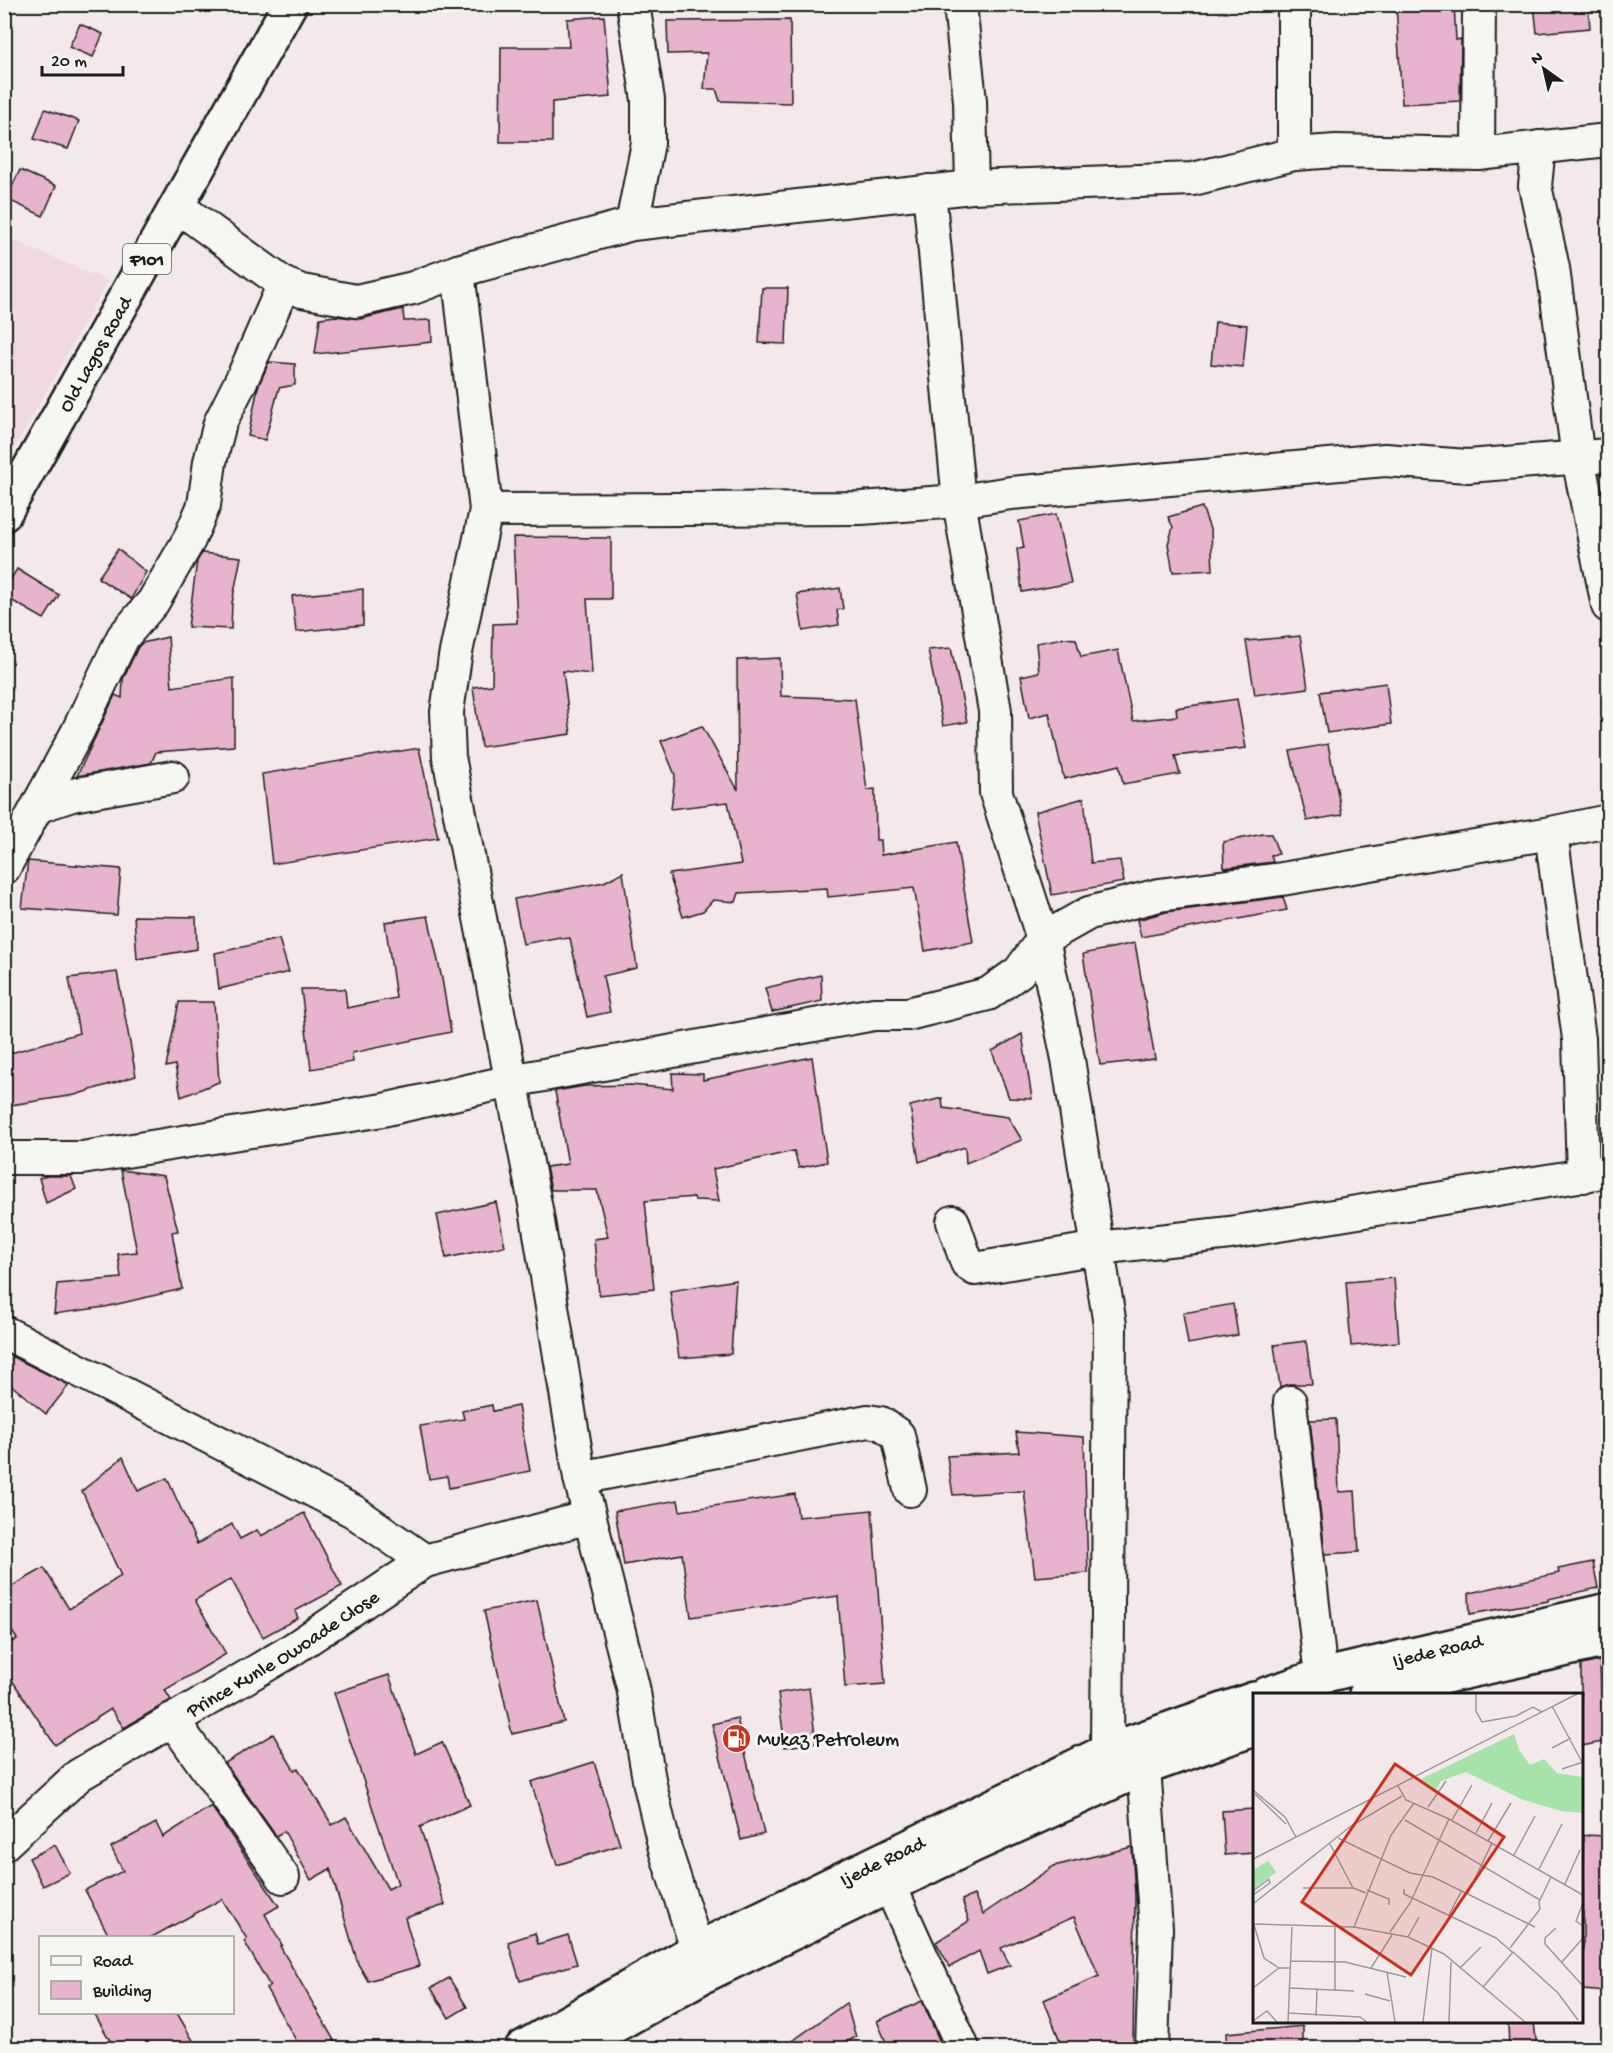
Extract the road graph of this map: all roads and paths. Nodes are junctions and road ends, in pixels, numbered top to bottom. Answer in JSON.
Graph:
{"nodes":[{"id":1,"x":290,"y":4,"type":"edge"},
{"id":2,"x":633,"y":4,"type":"edge"},
{"id":3,"x":960,"y":4,"type":"edge"},
{"id":4,"x":1294,"y":4,"type":"edge"},
{"id":5,"x":1479,"y":4,"type":"edge"},
{"id":6,"x":1608,"y":140,"type":"edge"},
{"id":7,"x":1539,"y":147,"type":"junction"},
{"id":8,"x":1294,"y":154,"type":"junction"},
{"id":9,"x":1478,"y":154,"type":"junction"},
{"id":10,"x":972,"y":187,"type":"junction"},
{"id":11,"x":929,"y":191,"type":"junction"},
{"id":12,"x":177,"y":206,"type":"junction"},
{"id":13,"x":632,"y":224,"type":"junction"},
{"id":14,"x":458,"y":271,"type":"junction"},
{"id":15,"x":284,"y":284,"type":"junction"},
{"id":16,"x":1593,"y":456,"type":"edge"},
{"id":17,"x":959,"y":501,"type":"junction"},
{"id":18,"x":486,"y":510,"type":"junction"},
{"id":19,"x":4,"y":514,"type":"edge"},
{"id":20,"x":1608,"y":606,"type":"edge"},
{"id":21,"x":173,"y":777,"type":"dead end"},
{"id":22,"x":39,"y":806,"type":"junction"},
{"id":23,"x":1608,"y":821,"type":"edge"},
{"id":24,"x":1551,"y":833,"type":"junction"},
{"id":25,"x":4,"y":868,"type":"edge"},
{"id":26,"x":1043,"y":939,"type":"junction"},
{"id":27,"x":511,"y":1081,"type":"junction"},
{"id":28,"x":4,"y":1158,"type":"edge"},
{"id":29,"x":1596,"y":1174,"type":"edge"},
{"id":30,"x":953,"y":1222,"type":"dead end"},
{"id":31,"x":1098,"y":1248,"type":"junction"},
{"id":32,"x":4,"y":1332,"type":"edge"},
{"id":33,"x":1290,"y":1402,"type":"dead end"},
{"id":34,"x":579,"y":1478,"type":"junction"},
{"id":35,"x":910,"y":1490,"type":"dead end"},
{"id":36,"x":589,"y":1517,"type":"junction"},
{"id":37,"x":425,"y":1562,"type":"junction"},
{"id":38,"x":1608,"y":1610,"type":"edge"},
{"id":39,"x":1608,"y":1640,"type":"edge"},
{"id":40,"x":1321,"y":1676,"type":"junction"},
{"id":41,"x":1274,"y":1693,"type":"edge"},
{"id":42,"x":1375,"y":1693,"type":"edge"},
{"id":43,"x":1253,"y":1699,"type":"edge"},
{"id":44,"x":172,"y":1719,"type":"junction"},
{"id":45,"x":1253,"y":1729,"type":"edge"},
{"id":46,"x":1107,"y":1751,"type":"junction"},
{"id":47,"x":1144,"y":1768,"type":"junction"},
{"id":48,"x":4,"y":1845,"type":"edge"},
{"id":49,"x":282,"y":1877,"type":"dead end"},
{"id":50,"x":890,"y":1886,"type":"junction"},
{"id":51,"x":697,"y":1949,"type":"junction"},
{"id":52,"x":522,"y":2049,"type":"edge"},
{"id":53,"x":575,"y":2049,"type":"edge"},
{"id":54,"x":963,"y":2049,"type":"edge"},
{"id":55,"x":1152,"y":2049,"type":"edge"}],
"edges":[{"from":1,"to":12,"type":"main road","name":"Old Lagos Road","number":"F101"},
{"from":2,"to":13,"type":"street"},
{"from":3,"to":10,"type":"street"},
{"from":4,"to":8,"type":"street"},
{"from":5,"to":9,"type":"street"},
{"from":6,"to":7,"type":"street"},
{"from":7,"to":9,"type":"street"},
{"from":7,"to":16,"type":"street"},
{"from":8,"to":9,"type":"street"},
{"from":8,"to":10,"type":"street"},
{"from":10,"to":11,"type":"street"},
{"from":11,"to":13,"type":"street"},
{"from":11,"to":17,"type":"street"},
{"from":12,"to":15,"type":"street"},
{"from":12,"to":19,"type":"main road","name":"Old Lagos Road","number":"F101"},
{"from":13,"to":14,"type":"street"},
{"from":14,"to":15,"type":"street"},
{"from":14,"to":18,"type":"street"},
{"from":15,"to":22,"type":"street"},
{"from":16,"to":17,"type":"street"},
{"from":16,"to":20,"type":"street"},
{"from":17,"to":18,"type":"street"},
{"from":17,"to":26,"type":"street"},
{"from":18,"to":27,"type":"street"},
{"from":21,"to":22,"type":"street"},
{"from":22,"to":25,"type":"street"},
{"from":23,"to":24,"type":"street"},
{"from":24,"to":26,"type":"street"},
{"from":24,"to":29,"type":"street"},
{"from":26,"to":27,"type":"street"},
{"from":26,"to":31,"type":"street"},
{"from":27,"to":28,"type":"street"},
{"from":27,"to":34,"type":"street"},
{"from":29,"to":31,"type":"street"},
{"from":30,"to":31,"type":"street"},
{"from":31,"to":46,"type":"street"},
{"from":32,"to":37,"type":"street"},
{"from":33,"to":40,"type":"street"},
{"from":34,"to":35,"type":"street"},
{"from":34,"to":36,"type":"street"},
{"from":36,"to":37,"type":"street","name":"Prince Kunle Owoade Close"},
{"from":36,"to":51,"type":"street"},
{"from":37,"to":44,"type":"street","name":"Prince Kunle Owoade Close"},
{"from":38,"to":40,"type":"main road","name":"Ijede Road"},
{"from":39,"to":42,"type":"main road","name":"Ijede Road"},
{"from":40,"to":41,"type":"main road","name":"Ijede Road"},
{"from":43,"to":46,"type":"main road","name":"Ijede Road"},
{"from":44,"to":48,"type":"street","name":"Prince Kunle Owoade Close"},
{"from":44,"to":49,"type":"street"},
{"from":45,"to":47,"type":"main road","name":"Ijede Road"},
{"from":46,"to":51,"type":"main road","name":"Ijede Road"},
{"from":47,"to":50,"type":"main road","name":"Ijede Road"},
{"from":47,"to":55,"type":"street"},
{"from":50,"to":53,"type":"main road","name":"Ijede Road"},
{"from":50,"to":54,"type":"street"},
{"from":51,"to":52,"type":"main road","name":"Ijede Road"}]}
